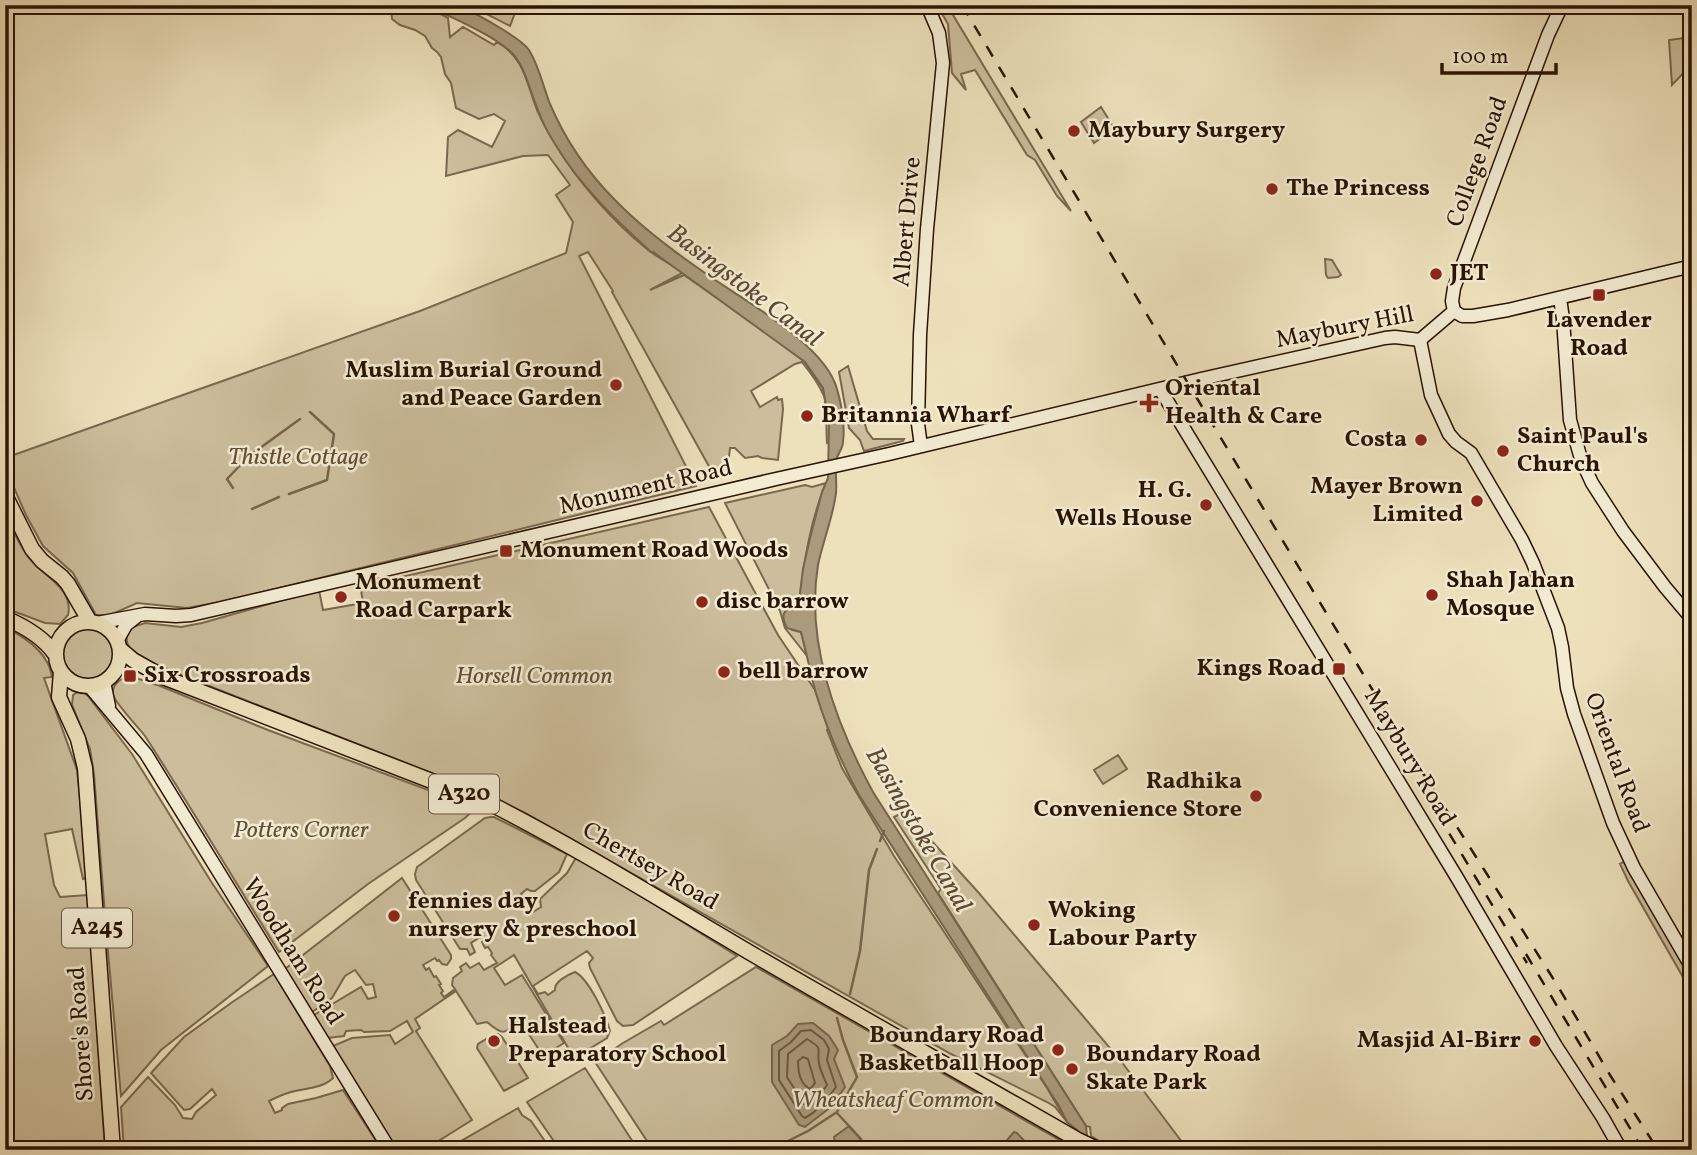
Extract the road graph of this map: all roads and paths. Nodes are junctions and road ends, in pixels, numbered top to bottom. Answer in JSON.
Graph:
{"nodes":[{"id":1,"x":927,"y":5,"type":"edge"},
{"id":2,"x":1562,"y":5,"type":"edge"},
{"id":3,"x":1692,"y":266,"type":"edge"},
{"id":4,"x":1560,"y":298,"type":"junction"},
{"id":5,"x":1454,"y":311,"type":"junction"},
{"id":6,"x":1420,"y":340,"type":"junction"},
{"id":7,"x":1160,"y":388,"type":"junction"},
{"id":8,"x":921,"y":446,"type":"junction"},
{"id":9,"x":5,"y":495,"type":"edge"},
{"id":10,"x":72,"y":592,"type":"junction"},
{"id":11,"x":139,"y":615,"type":"junction"},
{"id":12,"x":1692,"y":619,"type":"edge"},
{"id":13,"x":10,"y":620,"type":"edge"},
{"id":14,"x":93,"y":623,"type":"junction"},
{"id":15,"x":67,"y":630,"type":"junction"},
{"id":16,"x":118,"y":645,"type":"junction"},
{"id":17,"x":55,"y":654,"type":"junction"},
{"id":18,"x":116,"y":669,"type":"junction"},
{"id":19,"x":61,"y":672,"type":"junction"},
{"id":20,"x":154,"y":673,"type":"junction"},
{"id":21,"x":90,"y":684,"type":"junction"},
{"id":22,"x":65,"y":710,"type":"junction"},
{"id":23,"x":1692,"y":968,"type":"edge"},
{"id":24,"x":113,"y":1150,"type":"edge"},
{"id":25,"x":390,"y":1150,"type":"edge"},
{"id":26,"x":1099,"y":1150,"type":"edge"},
{"id":27,"x":1621,"y":1150,"type":"edge"}],
"edges":[{"from":1,"to":8,"type":"street","name":"Albert Drive"},
{"from":2,"to":5,"type":"street","name":"College Road"},
{"from":3,"to":4,"type":"street"},
{"from":4,"to":5,"type":"street"},
{"from":4,"to":12,"type":"street"},
{"from":5,"to":6,"type":"street","name":"Maybury Hill"},
{"from":6,"to":7,"type":"street","name":"Maybury Hill"},
{"from":6,"to":23,"type":"street","name":"Oriental Road"},
{"from":7,"to":8,"type":"street","name":"Monument Road"},
{"from":7,"to":27,"type":"street","name":"Maybury Road"},
{"from":8,"to":11,"type":"street","name":"Monument Road"},
{"from":9,"to":10,"type":"main road"},
{"from":10,"to":14,"type":"main road"},
{"from":10,"to":15,"type":"main road"},
{"from":11,"to":14,"type":"street","name":"Monument Road"},
{"from":11,"to":16,"type":"street"},
{"from":13,"to":15,"type":"main road"},
{"from":13,"to":17,"type":"main road"},
{"from":14,"to":15,"type":"main road"},
{"from":14,"to":16,"type":"main road"},
{"from":15,"to":17,"type":"main road"},
{"from":16,"to":18,"type":"main road"},
{"from":16,"to":20,"type":"main road","name":"Chertsey Road","number":"A320"},
{"from":17,"to":19,"type":"main road","number":"A245"},
{"from":18,"to":20,"type":"main road","name":"Chertsey Road","number":"A320"},
{"from":18,"to":21,"type":"main road"},
{"from":19,"to":21,"type":"main road"},
{"from":19,"to":22,"type":"main road","name":"Shore's Road","number":"A245"},
{"from":20,"to":26,"type":"main road","name":"Chertsey Road","number":"A320"},
{"from":21,"to":22,"type":"main road"},
{"from":21,"to":25,"type":"street","name":"Woodham Road"},
{"from":22,"to":24,"type":"main road","name":"Shore's Road","number":"A245"}]}
